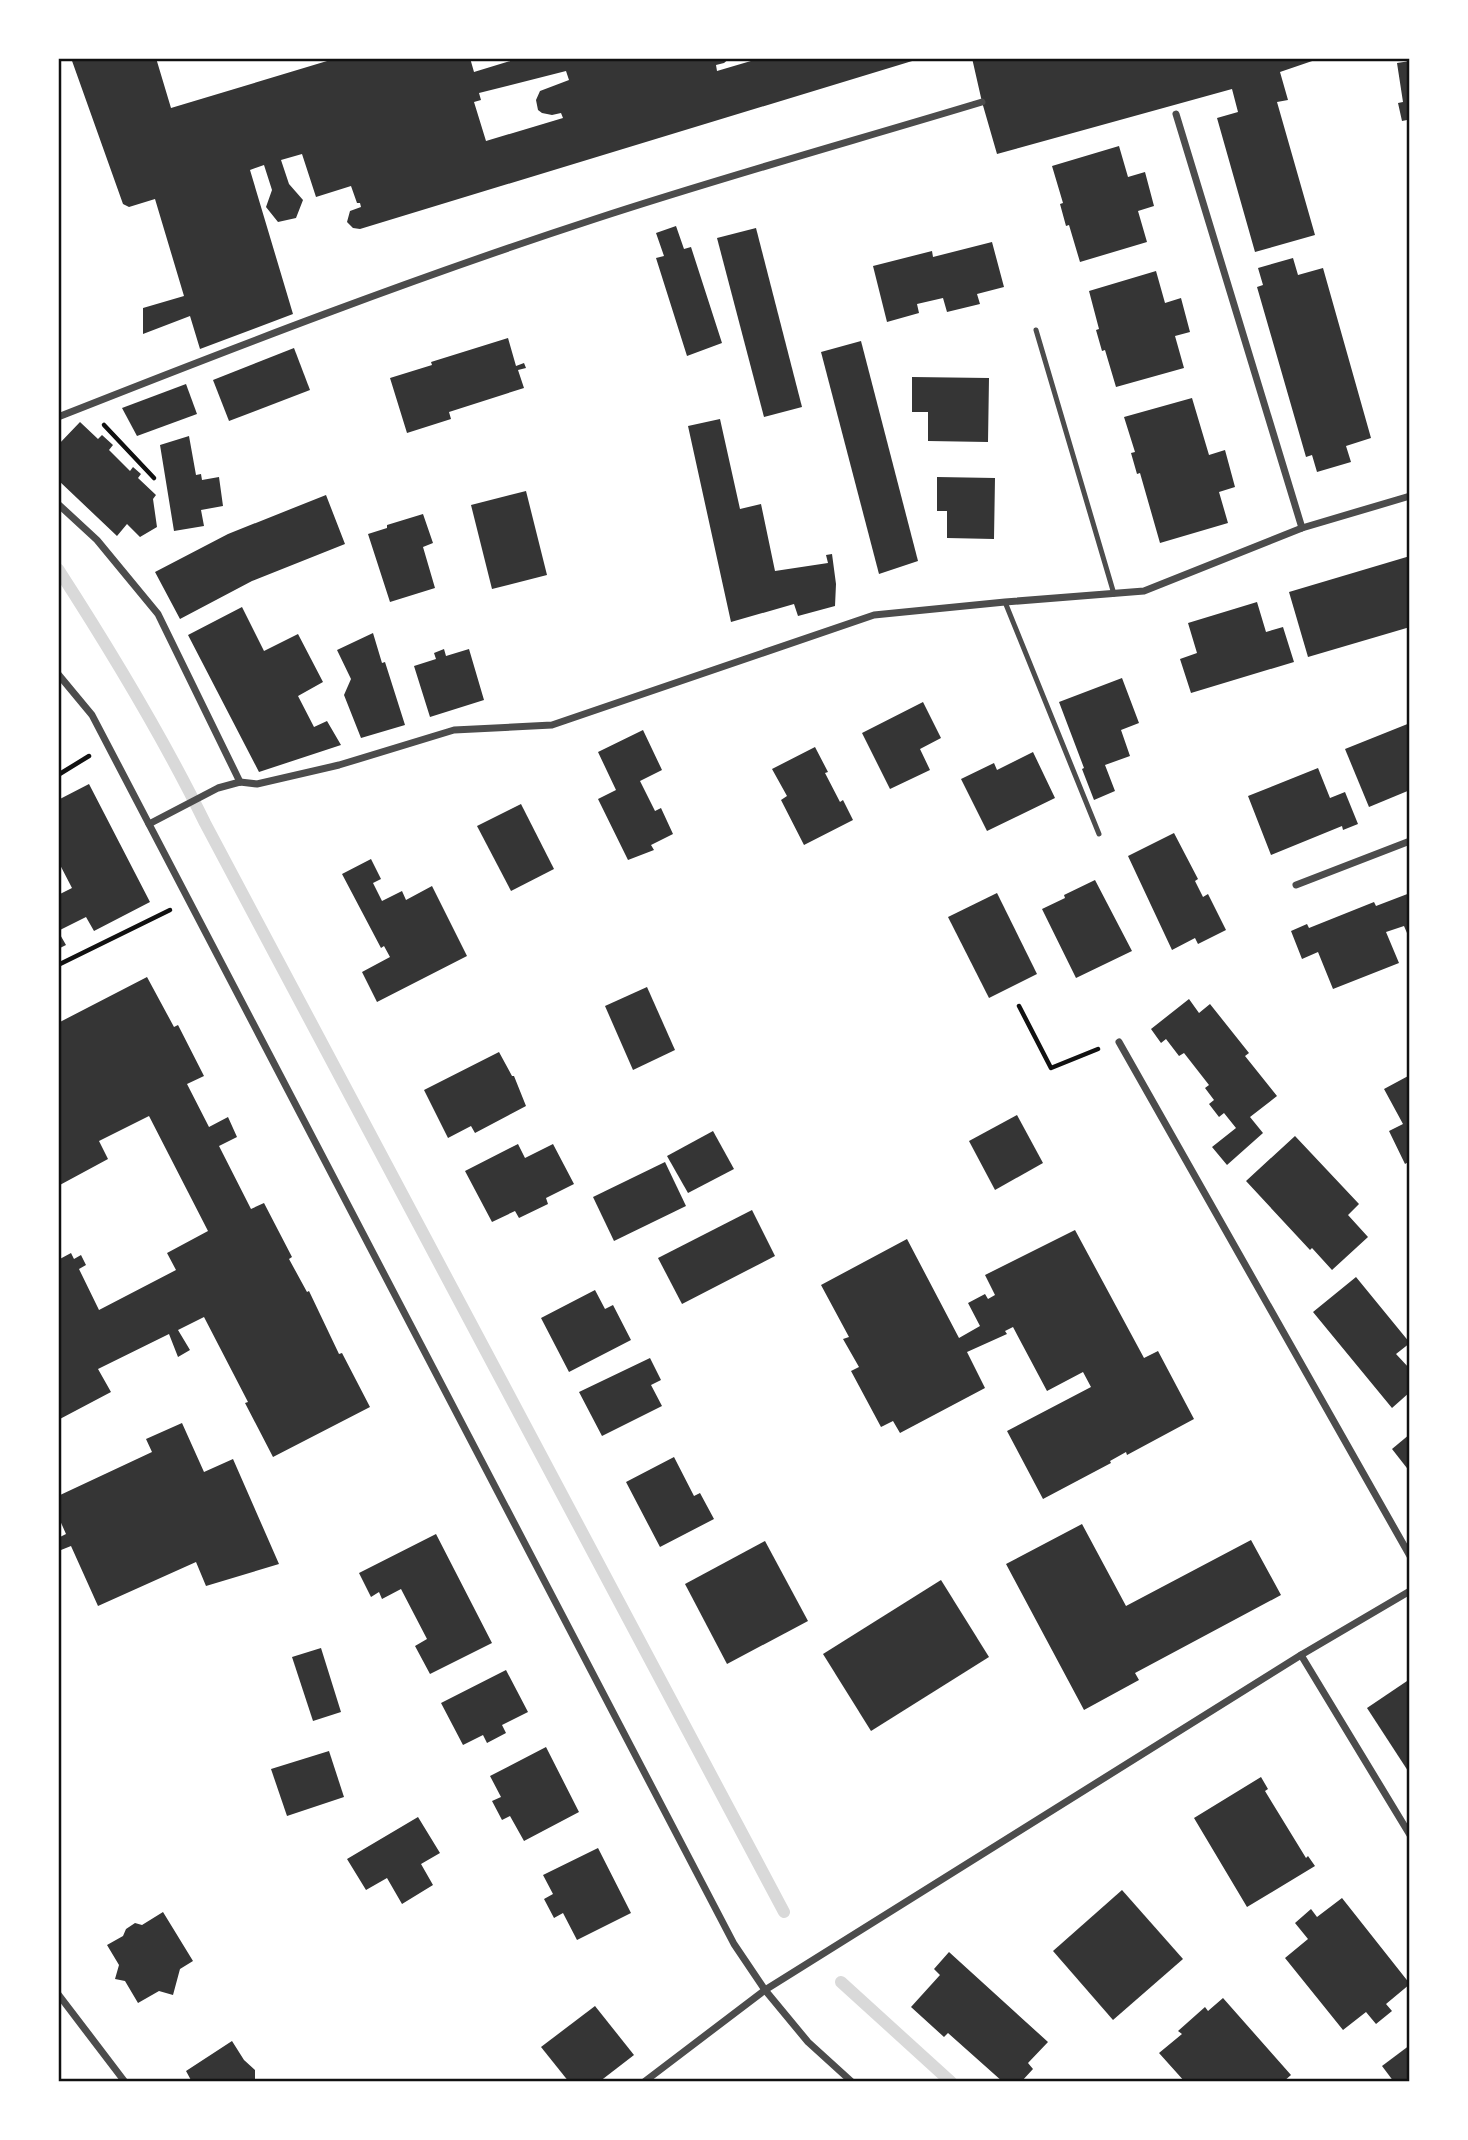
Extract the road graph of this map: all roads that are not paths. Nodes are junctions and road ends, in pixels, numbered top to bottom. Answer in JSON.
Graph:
{"nodes":[{"id":1,"x":982,"y":102,"type":"dead end"},
{"id":2,"x":1176,"y":114,"type":"dead end"},
{"id":3,"x":1036,"y":330,"type":"dead end"},
{"id":4,"x":58,"y":417,"type":"edge"},
{"id":5,"x":1410,"y":496,"type":"edge"},
{"id":6,"x":58,"y":504,"type":"edge"},
{"id":7,"x":1302,"y":528,"type":"junction"},
{"id":8,"x":1114,"y":594,"type":"junction"},
{"id":9,"x":1005,"y":602,"type":"junction"},
{"id":10,"x":58,"y":674,"type":"edge"},
{"id":11,"x":240,"y":782,"type":"junction"},
{"id":12,"x":149,"y":824,"type":"junction"},
{"id":13,"x":1099,"y":834,"type":"dead end"},
{"id":14,"x":1410,"y":841,"type":"edge"},
{"id":15,"x":1296,"y":885,"type":"dead end"},
{"id":16,"x":1119,"y":1042,"type":"road end"},
{"id":17,"x":1410,"y":1556,"type":"edge"},
{"id":18,"x":1410,"y":1591,"type":"edge"},
{"id":19,"x":1301,"y":1655,"type":"junction"},
{"id":20,"x":1410,"y":1835,"type":"edge"},
{"id":21,"x":765,"y":1990,"type":"junction"},
{"id":22,"x":58,"y":1994,"type":"edge"},
{"id":23,"x":125,"y":2082,"type":"edge"},
{"id":24,"x":644,"y":2082,"type":"edge"},
{"id":25,"x":852,"y":2082,"type":"edge"}],
"edges":[{"from":1,"to":4,"type":"street"},
{"from":2,"to":7,"type":"street"},
{"from":3,"to":8,"type":"lane"},
{"from":5,"to":7,"type":"street"},
{"from":6,"to":11,"type":"street"},
{"from":7,"to":8,"type":"street"},
{"from":8,"to":9,"type":"street"},
{"from":9,"to":11,"type":"street"},
{"from":9,"to":13,"type":"lane"},
{"from":10,"to":12,"type":"street"},
{"from":11,"to":12,"type":"street"},
{"from":12,"to":21,"type":"street"},
{"from":14,"to":15,"type":"street"},
{"from":16,"to":17,"type":"street"},
{"from":18,"to":19,"type":"street"},
{"from":19,"to":20,"type":"street"},
{"from":19,"to":21,"type":"street"},
{"from":21,"to":24,"type":"street"},
{"from":21,"to":25,"type":"street"},
{"from":22,"to":23,"type":"street"}]}
